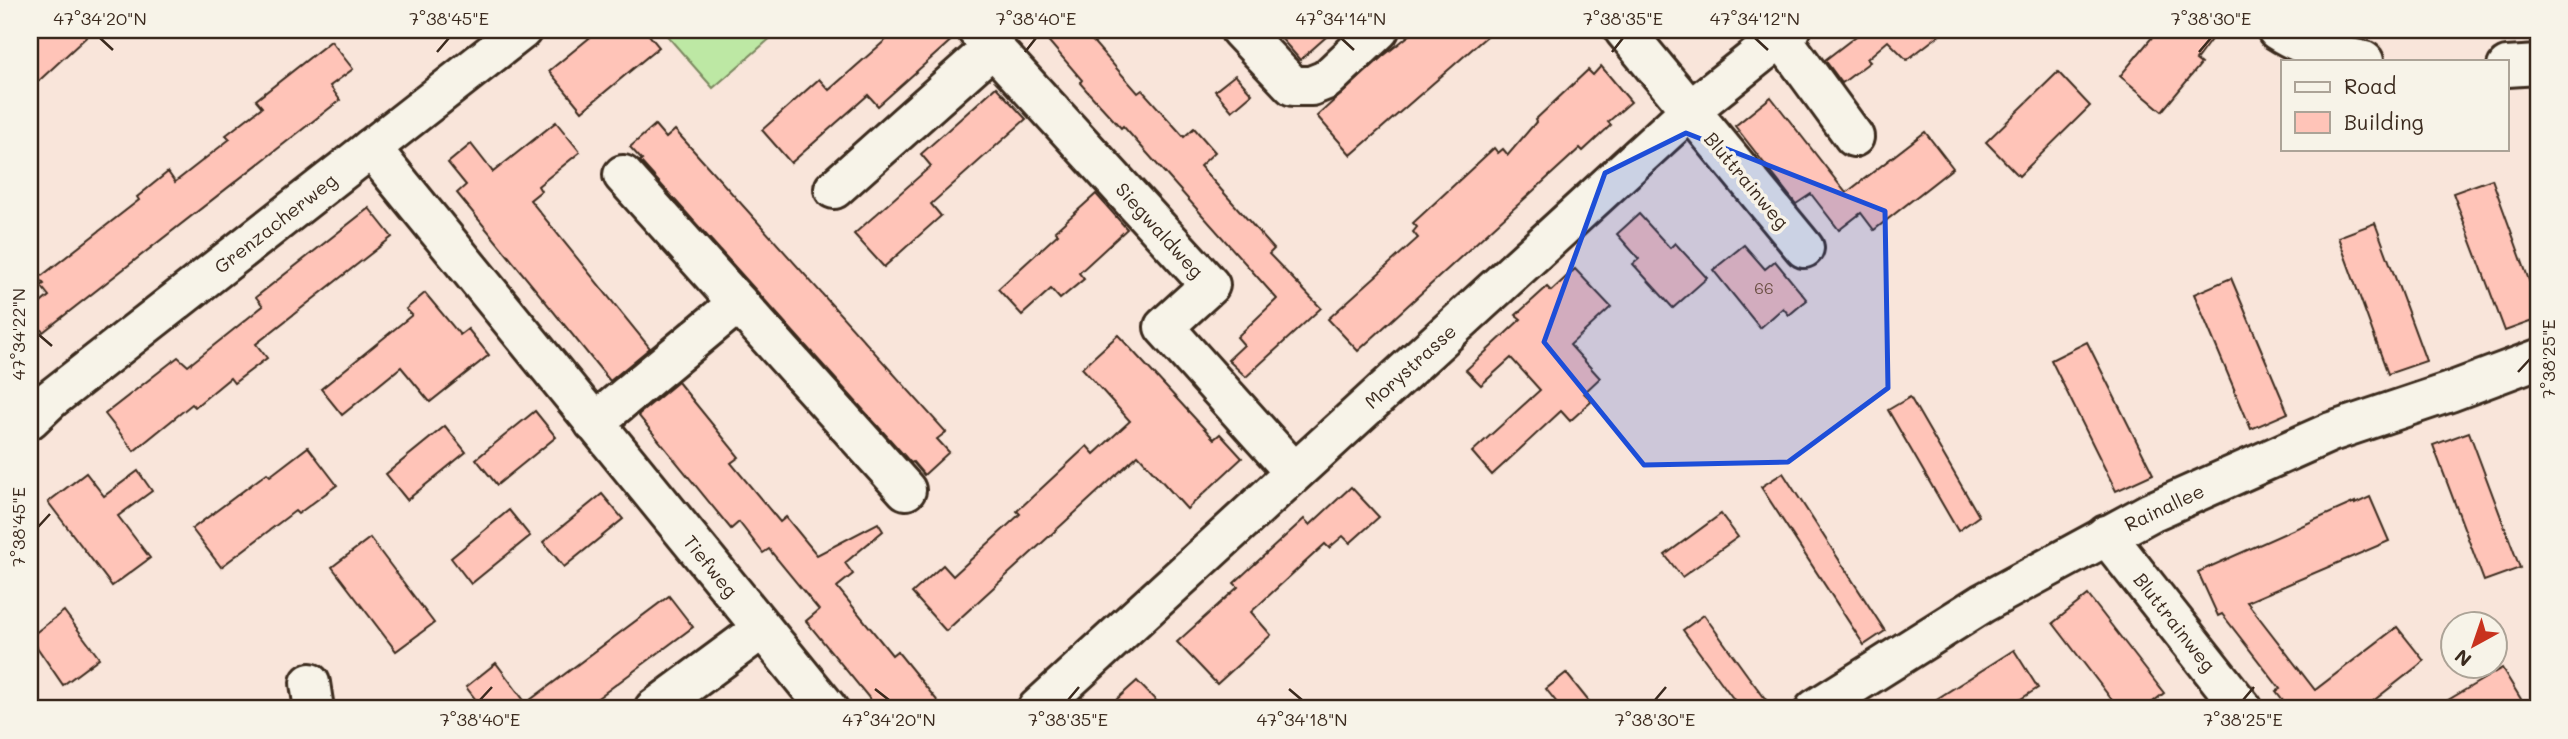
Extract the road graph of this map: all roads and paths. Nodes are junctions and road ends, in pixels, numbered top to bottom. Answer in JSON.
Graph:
{"nodes":[{"id":1,"x":522,"y":30,"type":"edge"},
{"id":2,"x":1240,"y":30,"type":"edge"},
{"id":3,"x":1379,"y":30,"type":"edge"},
{"id":4,"x":1624,"y":30,"type":"edge"},
{"id":5,"x":2277,"y":30,"type":"edge"},
{"id":6,"x":1786,"y":34,"type":"edge"},
{"id":7,"x":985,"y":38,"type":"edge"},
{"id":8,"x":2359,"y":60,"type":"edge"},
{"id":9,"x":2538,"y":65,"type":"edge"},
{"id":10,"x":2508,"y":66,"type":"edge"},
{"id":11,"x":1689,"y":111,"type":"junction"},
{"id":12,"x":1854,"y":136,"type":"dead end"},
{"id":13,"x":371,"y":148,"type":"junction"},
{"id":14,"x":623,"y":175,"type":"dead end"},
{"id":15,"x":834,"y":189,"type":"dead end"},
{"id":16,"x":1804,"y":248,"type":"dead end"},
{"id":17,"x":738,"y":303,"type":"junction"},
{"id":18,"x":2538,"y":359,"type":"edge"},
{"id":19,"x":30,"y":419,"type":"edge"},
{"id":20,"x":594,"y":423,"type":"junction"},
{"id":21,"x":1294,"y":472,"type":"junction"},
{"id":22,"x":906,"y":490,"type":"dead end"},
{"id":23,"x":2106,"y":535,"type":"junction"},
{"id":24,"x":762,"y":629,"type":"junction"},
{"id":25,"x":653,"y":709,"type":"edge"},
{"id":26,"x":828,"y":709,"type":"edge"},
{"id":27,"x":1037,"y":709,"type":"edge"},
{"id":28,"x":1815,"y":709,"type":"edge"},
{"id":29,"x":2244,"y":709,"type":"edge"}],
"edges":[{"from":1,"to":13,"type":"street","name":"Grenzacherweg"},
{"from":2,"to":3,"type":"street"},
{"from":4,"to":11,"type":"street","name":"Bluttrainweg"},
{"from":5,"to":8,"type":"street"},
{"from":6,"to":11,"type":"street","name":"Morystrasse"},
{"from":6,"to":12,"type":"street"},
{"from":7,"to":15,"type":"street","name":"Siegwaldweg"},
{"from":7,"to":21,"type":"street","name":"Siegwaldweg"},
{"from":9,"to":10,"type":"street"},
{"from":11,"to":16,"type":"street","name":"Bluttrainweg"},
{"from":11,"to":21,"type":"street","name":"Morystrasse"},
{"from":13,"to":19,"type":"street","name":"Grenzacherweg"},
{"from":13,"to":20,"type":"street","name":"Tiefweg"},
{"from":14,"to":17,"type":"street"},
{"from":17,"to":20,"type":"street"},
{"from":17,"to":22,"type":"street"},
{"from":18,"to":23,"type":"street","name":"Rainallee"},
{"from":20,"to":24,"type":"street","name":"Tiefweg"},
{"from":21,"to":27,"type":"street","name":"Morystrasse"},
{"from":23,"to":28,"type":"street","name":"Rainallee"},
{"from":23,"to":29,"type":"street","name":"Bluttrainweg"},
{"from":24,"to":25,"type":"street"},
{"from":24,"to":26,"type":"street","name":"Tiefweg"}]}
